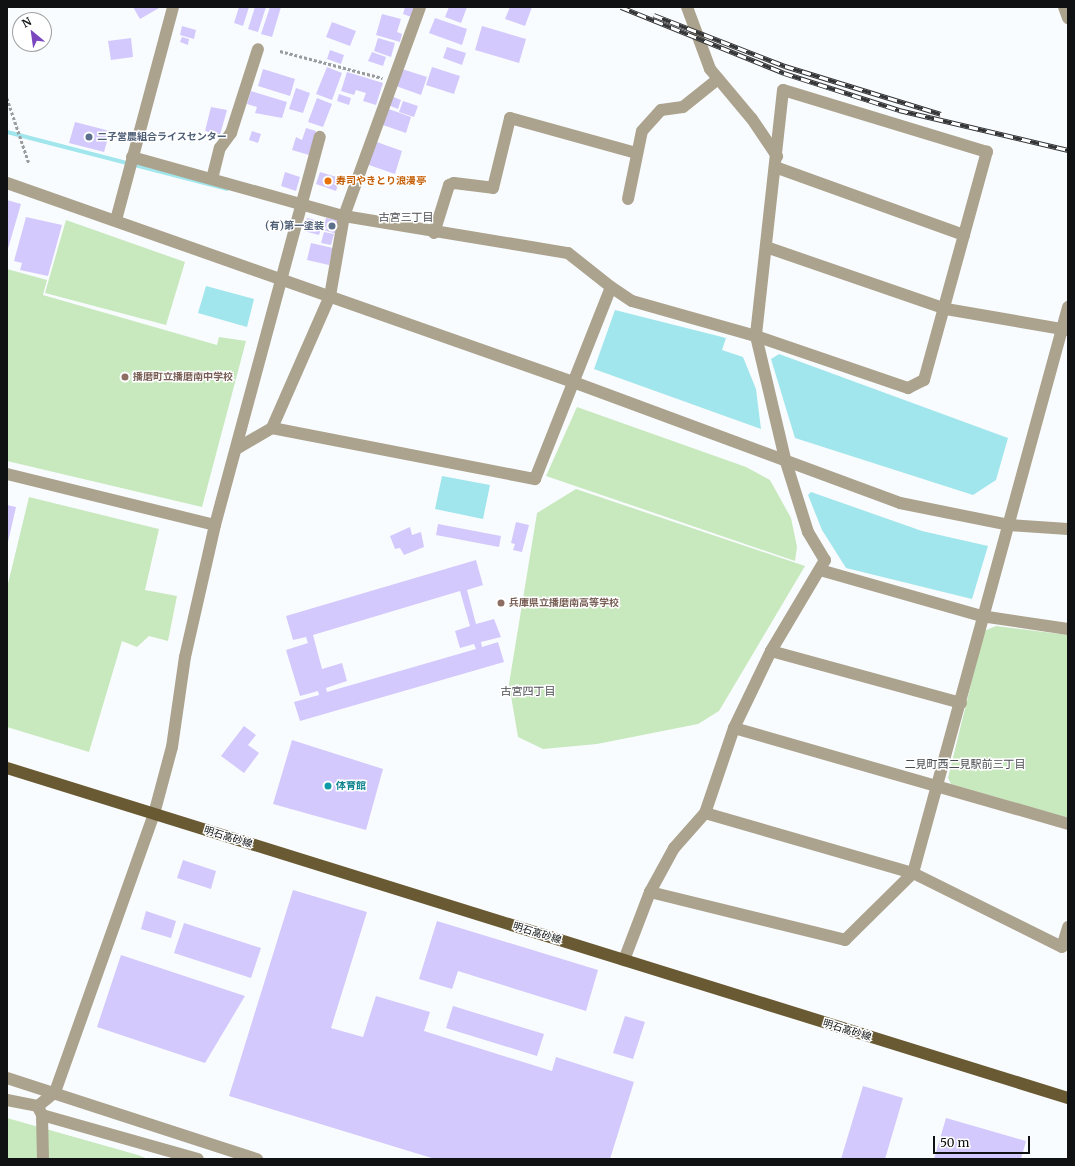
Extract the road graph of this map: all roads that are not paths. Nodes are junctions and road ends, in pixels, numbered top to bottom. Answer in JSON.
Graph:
{"nodes":[{"id":1,"x":173,"y":7,"type":"edge"},
{"id":2,"x":420,"y":7,"type":"edge"},
{"id":3,"x":687,"y":7,"type":"edge"},
{"id":4,"x":1064,"y":7,"type":"edge"},
{"id":5,"x":1068,"y":18,"type":"edge"},
{"id":6,"x":258,"y":49,"type":"dead end"},
{"id":7,"x":718,"y":79,"type":"junction"},
{"id":8,"x":320,"y":137,"type":"dead end"},
{"id":9,"x":636,"y":153,"type":"junction"},
{"id":10,"x":132,"y":157,"type":"junction"},
{"id":11,"x":776,"y":162,"type":"junction"},
{"id":12,"x":212,"y":179,"type":"junction"},
{"id":13,"x":7,"y":183,"type":"edge"},
{"id":14,"x":628,"y":199,"type":"dead end"},
{"id":15,"x":302,"y":204,"type":"junction"},
{"id":16,"x":344,"y":216,"type":"junction"},
{"id":17,"x":116,"y":220,"type":"junction"},
{"id":18,"x":434,"y":233,"type":"junction"},
{"id":19,"x":964,"y":235,"type":"junction"},
{"id":20,"x":766,"y":247,"type":"junction"},
{"id":21,"x":280,"y":279,"type":"junction"},
{"id":22,"x":611,"y":287,"type":"junction"},
{"id":23,"x":330,"y":296,"type":"junction"},
{"id":24,"x":1068,"y":307,"type":"edge"},
{"id":25,"x":946,"y":309,"type":"junction"},
{"id":26,"x":1065,"y":329,"type":"edge"},
{"id":27,"x":756,"y":336,"type":"junction"},
{"id":28,"x":576,"y":383,"type":"junction"},
{"id":29,"x":272,"y":428,"type":"junction"},
{"id":30,"x":236,"y":449,"type":"junction"},
{"id":31,"x":785,"y":459,"type":"junction"},
{"id":32,"x":7,"y":474,"type":"edge"},
{"id":33,"x":215,"y":525,"type":"junction"},
{"id":34,"x":1009,"y":525,"type":"junction"},
{"id":35,"x":1068,"y":529,"type":"edge"},
{"id":36,"x":820,"y":570,"type":"junction"},
{"id":37,"x":981,"y":616,"type":"junction"},
{"id":38,"x":1068,"y":629,"type":"edge"},
{"id":39,"x":771,"y":651,"type":"junction"},
{"id":40,"x":961,"y":703,"type":"junction"},
{"id":41,"x":734,"y":728,"type":"junction"},
{"id":42,"x":7,"y":768,"type":"edge"},
{"id":43,"x":936,"y":789,"type":"junction"},
{"id":44,"x":705,"y":813,"type":"junction"},
{"id":45,"x":154,"y":814,"type":"junction"},
{"id":46,"x":1068,"y":824,"type":"edge"},
{"id":47,"x":913,"y":873,"type":"junction"},
{"id":48,"x":650,"y":892,"type":"junction"},
{"id":49,"x":1068,"y":927,"type":"edge"},
{"id":50,"x":624,"y":960,"type":"junction"},
{"id":51,"x":7,"y":1078,"type":"edge"},
{"id":52,"x":55,"y":1092,"type":"junction"},
{"id":53,"x":1068,"y":1098,"type":"edge"},
{"id":54,"x":7,"y":1100,"type":"edge"},
{"id":55,"x":40,"y":1110,"type":"junction"},
{"id":56,"x":43,"y":1159,"type":"edge"},
{"id":57,"x":198,"y":1159,"type":"edge"},
{"id":58,"x":257,"y":1159,"type":"edge"}],
"edges":[{"from":1,"to":10,"type":"street"},
{"from":2,"to":16,"type":"street"},
{"from":3,"to":7,"type":"street"},
{"from":4,"to":5,"type":"street"},
{"from":6,"to":12,"type":"street"},
{"from":7,"to":9,"type":"street"},
{"from":7,"to":11,"type":"street"},
{"from":8,"to":15,"type":"street"},
{"from":9,"to":14,"type":"street"},
{"from":9,"to":18,"type":"street"},
{"from":10,"to":12,"type":"street"},
{"from":10,"to":17,"type":"street"},
{"from":11,"to":19,"type":"street"},
{"from":11,"to":19,"type":"street"},
{"from":11,"to":20,"type":"street"},
{"from":12,"to":15,"type":"street"},
{"from":13,"to":17,"type":"street"},
{"from":15,"to":16,"type":"street"},
{"from":15,"to":21,"type":"street"},
{"from":16,"to":18,"type":"street"},
{"from":16,"to":23,"type":"street"},
{"from":17,"to":21,"type":"street"},
{"from":18,"to":22,"type":"street"},
{"from":19,"to":25,"type":"street"},
{"from":20,"to":25,"type":"street"},
{"from":20,"to":27,"type":"street"},
{"from":21,"to":23,"type":"street"},
{"from":21,"to":30,"type":"street"},
{"from":22,"to":27,"type":"street"},
{"from":22,"to":28,"type":"street"},
{"from":23,"to":28,"type":"street"},
{"from":23,"to":29,"type":"street"},
{"from":24,"to":26,"type":"street"},
{"from":25,"to":26,"type":"street"},
{"from":25,"to":27,"type":"street"},
{"from":26,"to":34,"type":"street"},
{"from":27,"to":31,"type":"street"},
{"from":28,"to":29,"type":"street"},
{"from":28,"to":31,"type":"street"},
{"from":29,"to":30,"type":"street"},
{"from":30,"to":33,"type":"street"},
{"from":31,"to":34,"type":"street"},
{"from":31,"to":36,"type":"street"},
{"from":32,"to":33,"type":"street"},
{"from":33,"to":45,"type":"street"},
{"from":34,"to":35,"type":"street"},
{"from":34,"to":37,"type":"street"},
{"from":36,"to":37,"type":"street"},
{"from":36,"to":39,"type":"street"},
{"from":37,"to":38,"type":"street"},
{"from":37,"to":40,"type":"street"},
{"from":39,"to":40,"type":"street"},
{"from":39,"to":41,"type":"street"},
{"from":40,"to":43,"type":"street"},
{"from":41,"to":43,"type":"street"},
{"from":41,"to":44,"type":"street"},
{"from":42,"to":45,"type":"main road","name":"明石高砂線"},
{"from":43,"to":46,"type":"street"},
{"from":43,"to":47,"type":"street"},
{"from":44,"to":47,"type":"street"},
{"from":44,"to":48,"type":"street"},
{"from":45,"to":50,"type":"main road","name":"明石高砂線"},
{"from":45,"to":52,"type":"street"},
{"from":47,"to":48,"type":"street"},
{"from":47,"to":49,"type":"street"},
{"from":48,"to":50,"type":"street"},
{"from":50,"to":53,"type":"main road","name":"明石高砂線"},
{"from":51,"to":52,"type":"street"},
{"from":52,"to":55,"type":"street"},
{"from":52,"to":58,"type":"street"},
{"from":54,"to":55,"type":"street"},
{"from":55,"to":56,"type":"street"},
{"from":55,"to":57,"type":"street"}]}
